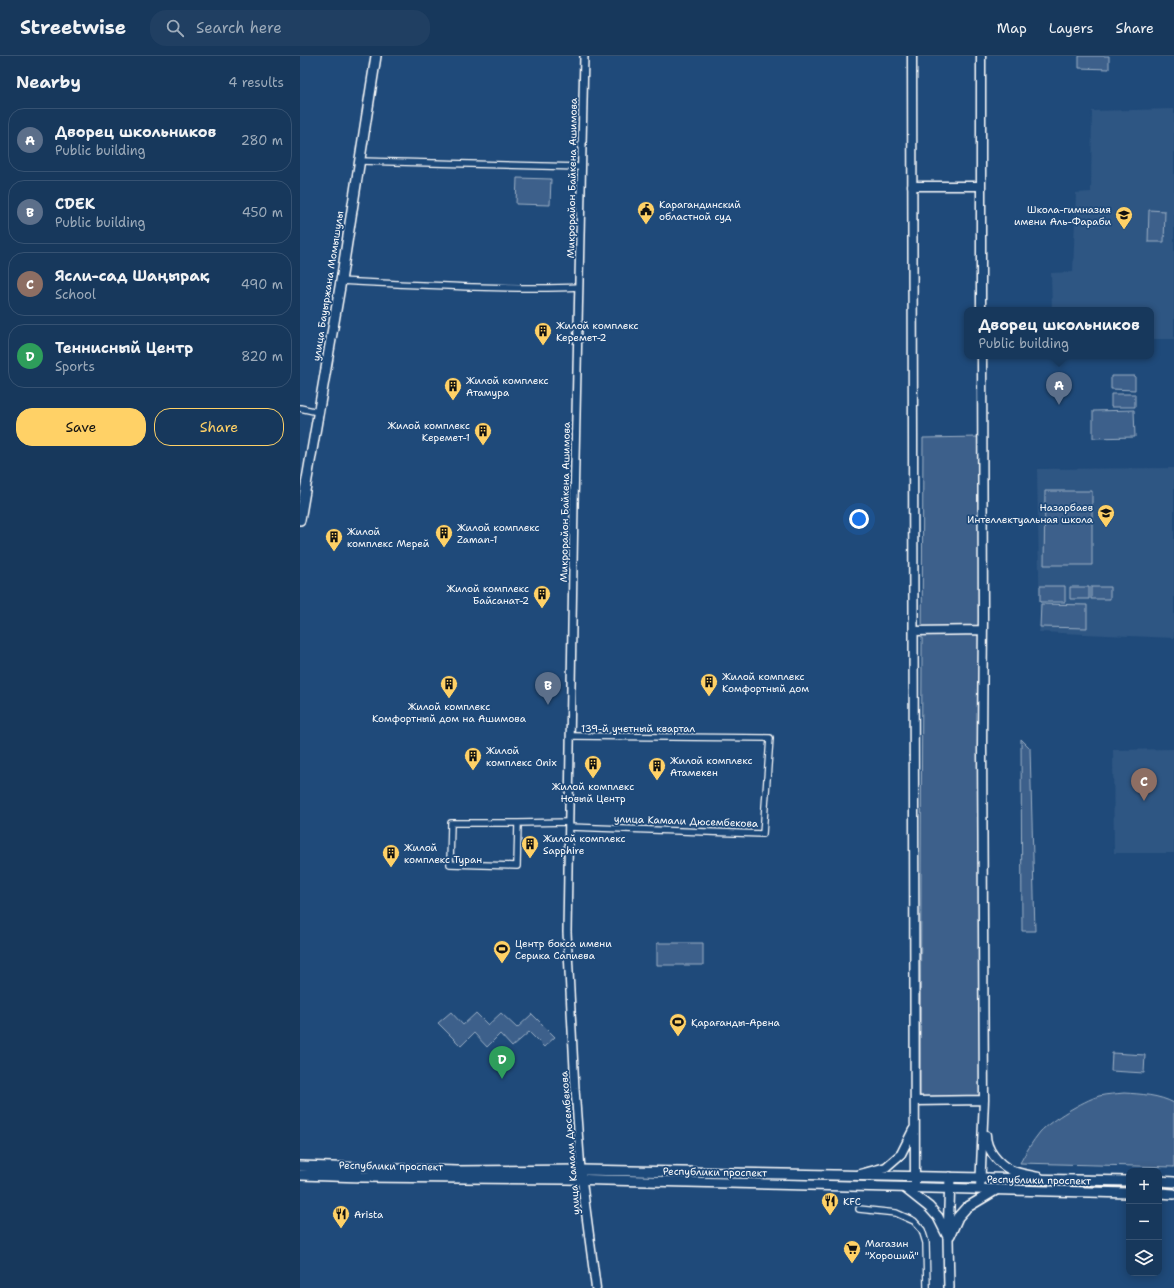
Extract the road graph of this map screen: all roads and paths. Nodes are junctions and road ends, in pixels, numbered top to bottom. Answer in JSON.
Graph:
{"nodes":[{"id":1,"x":376,"y":56,"type":"edge"},
{"id":2,"x":584,"y":56,"type":"edge"},
{"id":3,"x":912,"y":56,"type":"edge"},
{"id":4,"x":981,"y":56,"type":"edge"},
{"id":5,"x":360,"y":161,"type":"junction"},
{"id":6,"x":581,"y":167,"type":"junction"},
{"id":7,"x":912,"y":186,"type":"junction"},
{"id":8,"x":981,"y":186,"type":"junction"},
{"id":9,"x":341,"y":281,"type":"junction"},
{"id":10,"x":579,"y":287,"type":"junction"},
{"id":11,"x":981,"y":307,"type":"edge"},
{"id":12,"x":982,"y":359,"type":"edge"},
{"id":13,"x":300,"y":408,"type":"edge"},
{"id":14,"x":318,"y":412,"type":"junction"},
{"id":15,"x":300,"y":520,"type":"edge"},
{"id":16,"x":983,"y":630,"type":"junction"},
{"id":17,"x":914,"y":631,"type":"junction"},
{"id":18,"x":570,"y":736,"type":"junction"},
{"id":19,"x":706,"y":737,"type":"joint"},
{"id":20,"x":518,"y":824,"type":"junction"},
{"id":21,"x":569,"y":824,"type":"junction"},
{"id":22,"x":568,"y":948,"type":"joint"},
{"id":23,"x":984,"y":1100,"type":"junction"},
{"id":24,"x":915,"y":1101,"type":"junction"},
{"id":25,"x":984,"y":1109,"type":"junction"},
{"id":26,"x":915,"y":1125,"type":"junction"},
{"id":27,"x":300,"y":1166,"type":"edge"},
{"id":28,"x":300,"y":1175,"type":"edge"},
{"id":29,"x":581,"y":1175,"type":"junction"},
{"id":30,"x":853,"y":1175,"type":"junction"},
{"id":31,"x":915,"y":1177,"type":"junction"},
{"id":32,"x":981,"y":1177,"type":"junction"},
{"id":33,"x":950,"y":1178,"type":"junction"},
{"id":34,"x":1048,"y":1179,"type":"junction"},
{"id":35,"x":1126,"y":1181,"type":"edge"},
{"id":36,"x":1162,"y":1181,"type":"edge"},
{"id":37,"x":1174,"y":1182,"type":"edge"},
{"id":38,"x":905,"y":1188,"type":"junction"},
{"id":39,"x":915,"y":1188,"type":"junction"},
{"id":40,"x":949,"y":1189,"type":"junction"},
{"id":41,"x":980,"y":1189,"type":"junction"},
{"id":42,"x":996,"y":1190,"type":"junction"},
{"id":43,"x":1126,"y":1193,"type":"edge"},
{"id":44,"x":1162,"y":1193,"type":"edge"},
{"id":45,"x":1174,"y":1194,"type":"edge"},
{"id":46,"x":859,"y":1208,"type":"dead end"},
{"id":47,"x":948,"y":1238,"type":"junction"},
{"id":48,"x":596,"y":1288,"type":"edge"},
{"id":49,"x":927,"y":1288,"type":"edge"},
{"id":50,"x":949,"y":1288,"type":"edge"}],
"edges":[{"from":1,"to":5,"type":"main road","name":"улица Бауыржана Момышулы"},
{"from":2,"to":6,"type":"street","name":"Микрорайон Байкена Ашимова"},
{"from":3,"to":7,"type":"main road"},
{"from":4,"to":8,"type":"main road"},
{"from":5,"to":6,"type":"street"},
{"from":5,"to":9,"type":"main road","name":"улица Бауыржана Момышулы"},
{"from":6,"to":10,"type":"street","name":"Микрорайон Байкена Ашимова"},
{"from":7,"to":8,"type":"main road"},
{"from":7,"to":17,"type":"main road"},
{"from":8,"to":11,"type":"main road"},
{"from":9,"to":10,"type":"street"},
{"from":9,"to":14,"type":"main road","name":"улица Бауыржана Момышулы"},
{"from":10,"to":18,"type":"street","name":"Микрорайон Байкена Ашимова"},
{"from":12,"to":16,"type":"main road"},
{"from":13,"to":14,"type":"street"},
{"from":14,"to":15,"type":"main road","name":"улица Бауыржана Момышулы"},
{"from":16,"to":17,"type":"main road"},
{"from":16,"to":23,"type":"main road"},
{"from":17,"to":24,"type":"main road"},
{"from":18,"to":19,"type":"street","name":"139-й учетный квартал"},
{"from":18,"to":21,"type":"street","name":"Микрорайон Байкена Ашимова"},
{"from":19,"to":21,"type":"street","name":"улица Камали Дюсембекова"},
{"from":20,"to":20,"type":"street"},
{"from":20,"to":21,"type":"street"},
{"from":21,"to":22,"type":"street","name":"Микрорайон Байкена Ашимова"},
{"from":22,"to":29,"type":"street","name":"улица Камали Дюсембекова"},
{"from":23,"to":24,"type":"main road"},
{"from":23,"to":25,"type":"main road"},
{"from":24,"to":26,"type":"main road"},
{"from":25,"to":32,"type":"main road"},
{"from":25,"to":34,"type":"main road"},
{"from":26,"to":30,"type":"main road"},
{"from":26,"to":31,"type":"main road"},
{"from":27,"to":29,"type":"main road","name":"Республики проспект"},
{"from":28,"to":29,"type":"main road","name":"Республики проспект"},
{"from":29,"to":30,"type":"main road","name":"Республики проспект"},
{"from":29,"to":38,"type":"main road","name":"Республики проспект"},
{"from":29,"to":48,"type":"main road","name":"улица Камали Дюсембекова"},
{"from":30,"to":31,"type":"main road","name":"Республики проспект"},
{"from":31,"to":33,"type":"main road","name":"Республики проспект"},
{"from":31,"to":39,"type":"main road"},
{"from":32,"to":33,"type":"main road","name":"Республики проспект"},
{"from":32,"to":34,"type":"main road","name":"Республики проспект"},
{"from":32,"to":41,"type":"main road"},
{"from":33,"to":40,"type":"main road"},
{"from":34,"to":35,"type":"main road","name":"Республики проспект"},
{"from":36,"to":37,"type":"main road"},
{"from":38,"to":39,"type":"main road","name":"Республики проспект"},
{"from":38,"to":47,"type":"main road"},
{"from":39,"to":40,"type":"main road","name":"Республики проспект"},
{"from":40,"to":41,"type":"main road","name":"Республики проспект"},
{"from":40,"to":47,"type":"main road"},
{"from":41,"to":42,"type":"main road","name":"Республики проспект"},
{"from":42,"to":43,"type":"main road","name":"Республики проспект"},
{"from":42,"to":47,"type":"main road"},
{"from":44,"to":45,"type":"main road"},
{"from":46,"to":49,"type":"street"},
{"from":47,"to":50,"type":"main road"}]}
